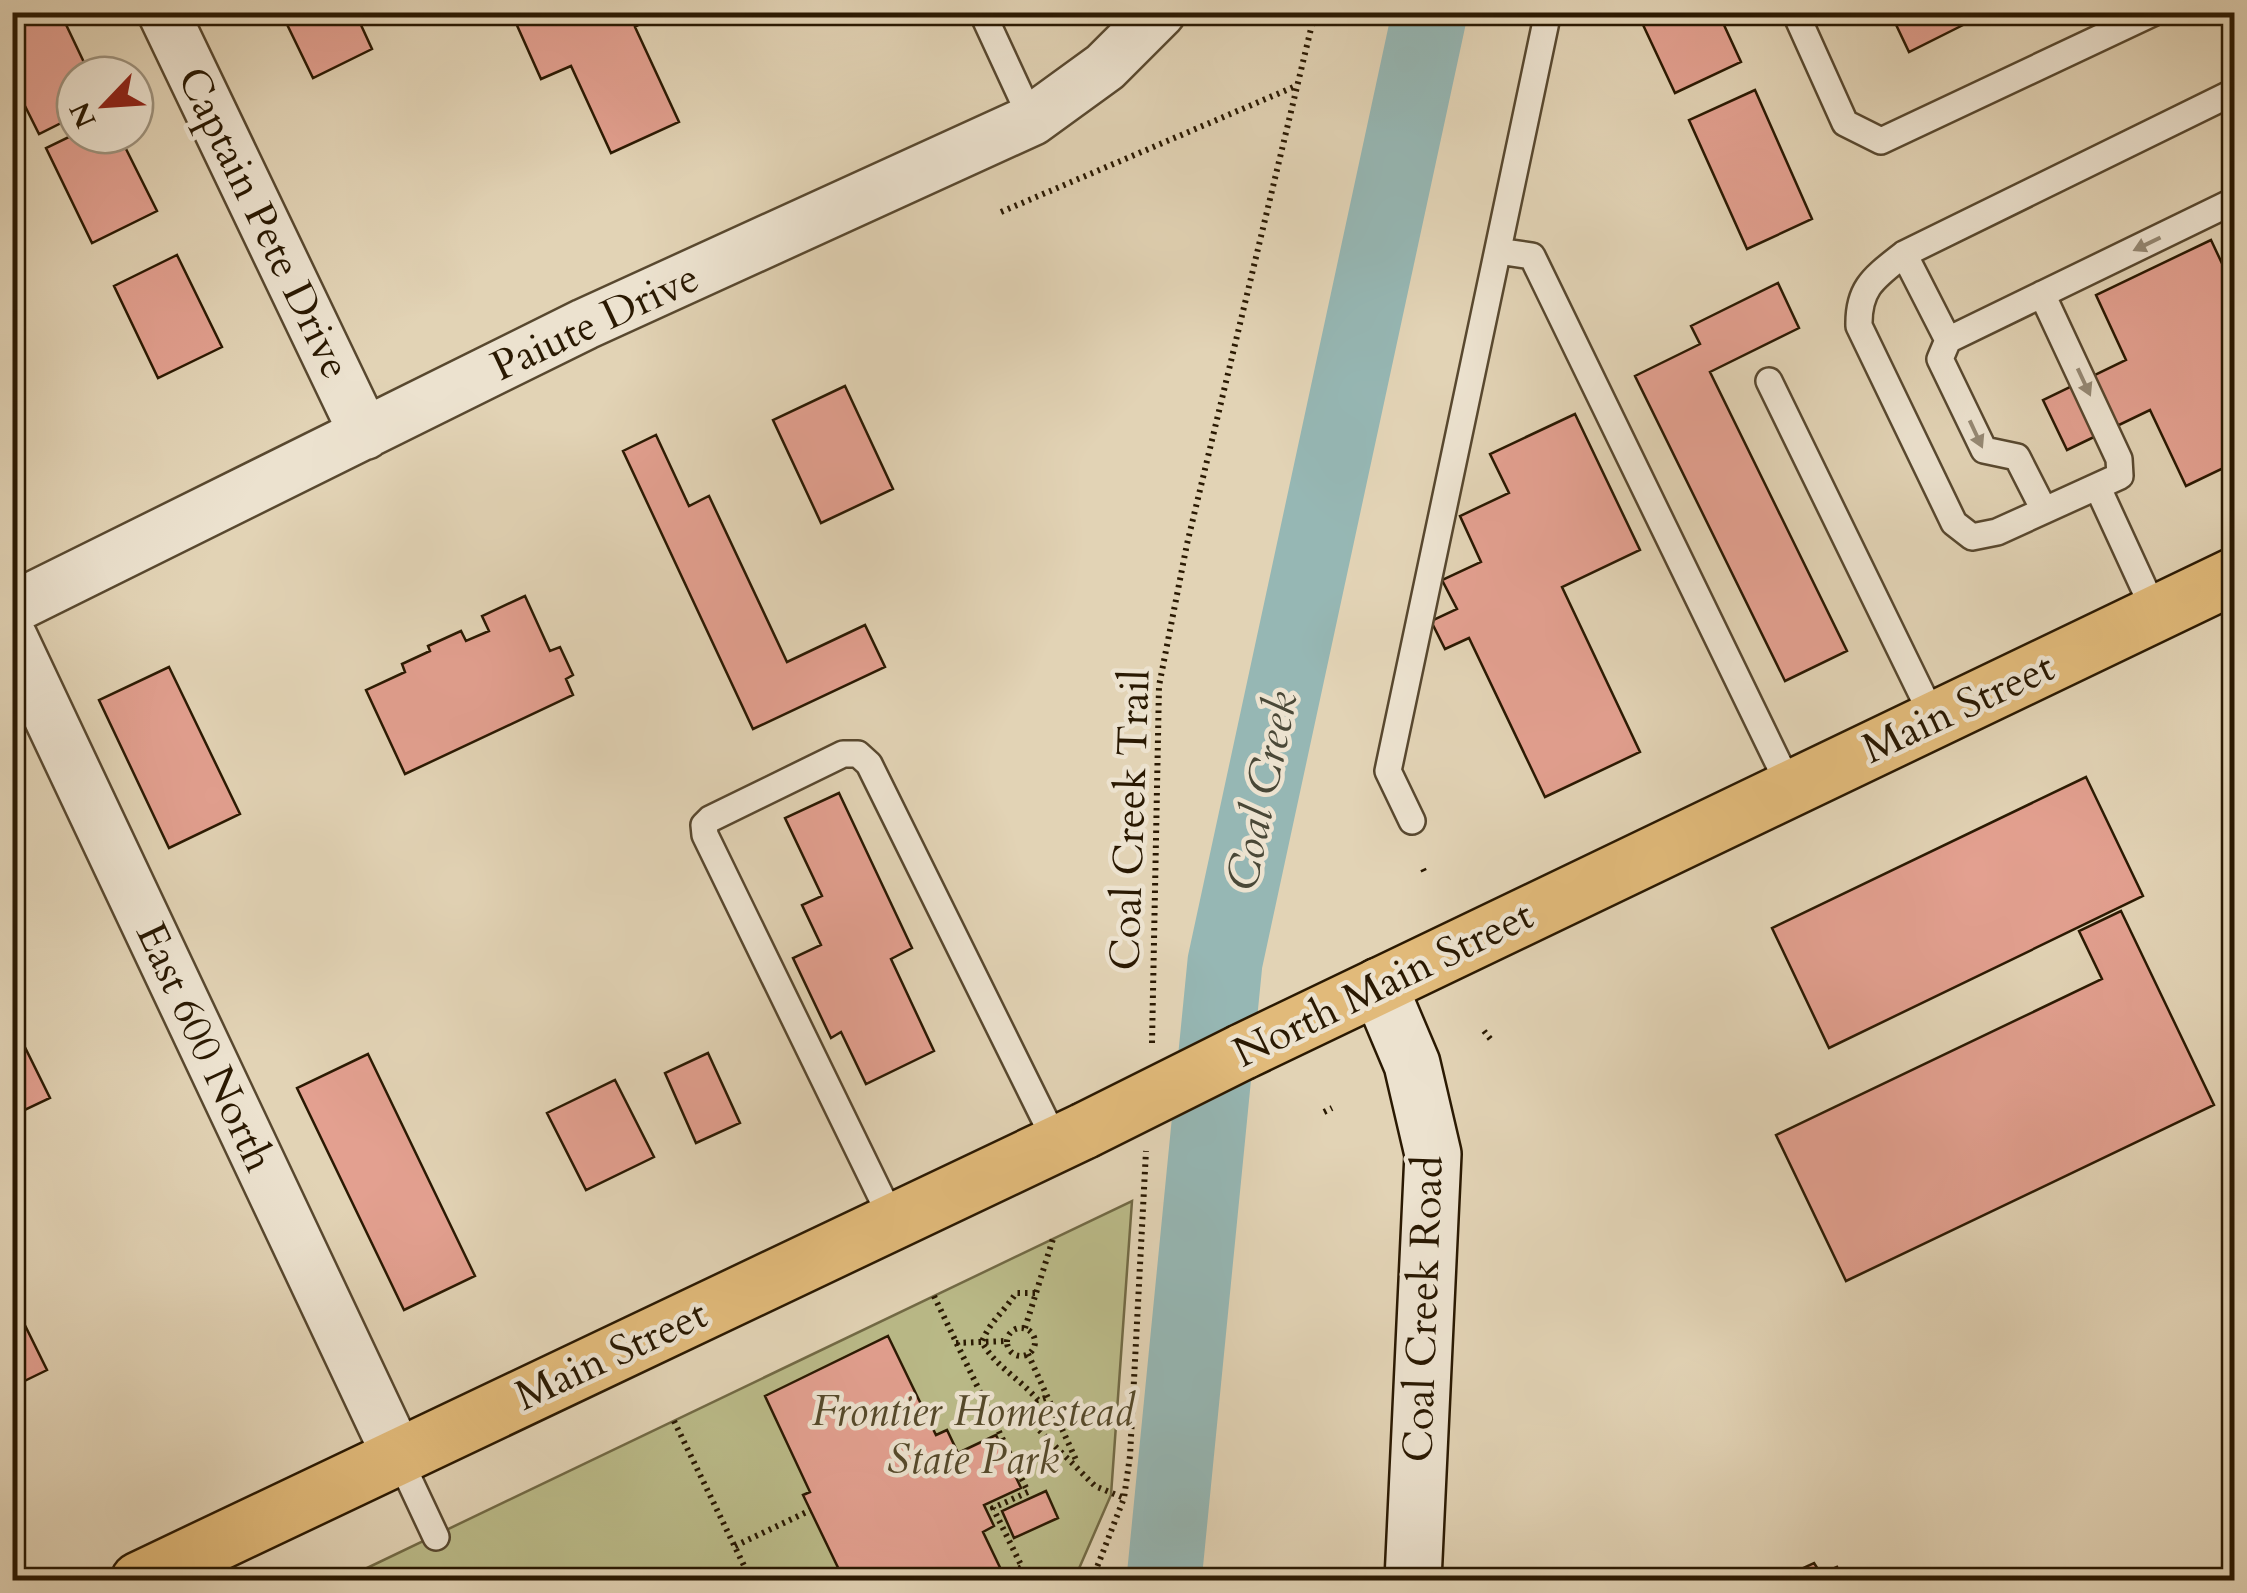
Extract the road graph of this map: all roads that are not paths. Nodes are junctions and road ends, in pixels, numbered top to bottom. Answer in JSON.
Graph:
{"nodes":[{"id":1,"x":162,"y":12,"type":"edge"},
{"id":2,"x":982,"y":12,"type":"edge"},
{"id":3,"x":1160,"y":12,"type":"edge"},
{"id":4,"x":1548,"y":12,"type":"edge"},
{"id":5,"x":1795,"y":12,"type":"edge"},
{"id":6,"x":2156,"y":12,"type":"edge"},
{"id":7,"x":2228,"y":95,"type":"edge"},
{"id":8,"x":1032,"y":120,"type":"junction"},
{"id":9,"x":2234,"y":122,"type":"edge"},
{"id":10,"x":2234,"y":201,"type":"edge"},
{"id":11,"x":1498,"y":250,"type":"junction"},
{"id":12,"x":1904,"y":254,"type":"junction"},
{"id":13,"x":2042,"y":294,"type":"junction"},
{"id":14,"x":1948,"y":340,"type":"junction"},
{"id":15,"x":1770,"y":380,"type":"dead end"},
{"id":16,"x":365,"y":434,"type":"junction"},
{"id":17,"x":2098,"y":488,"type":"junction"},
{"id":18,"x":2044,"y":510,"type":"junction"},
{"id":19,"x":2234,"y":576,"type":"edge"},
{"id":20,"x":12,"y":608,"type":"edge"},
{"id":21,"x":2156,"y":614,"type":"junction"},
{"id":22,"x":12,"y":638,"type":"edge"},
{"id":23,"x":1934,"y":719,"type":"junction"},
{"id":24,"x":1790,"y":787,"type":"junction"},
{"id":25,"x":1412,"y":821,"type":"dead end"},
{"id":26,"x":1682,"y":839,"type":"joint"},
{"id":27,"x":1379,"y":986,"type":"junction"},
{"id":28,"x":1071,"y":1137,"type":"junction"},
{"id":29,"x":893,"y":1221,"type":"junction"},
{"id":30,"x":398,"y":1456,"type":"junction"},
{"id":31,"x":436,"y":1537,"type":"dead end"},
{"id":32,"x":139,"y":1580,"type":"edge"},
{"id":33,"x":1413,"y":1580,"type":"edge"}],
"edges":[{"from":1,"to":16,"type":"street","name":"Captain Pete Drive"},
{"from":2,"to":8,"type":"lane"},
{"from":3,"to":8,"type":"street","name":"Paiute Drive"},
{"from":4,"to":11,"type":"lane"},
{"from":5,"to":6,"type":"lane"},
{"from":7,"to":9,"type":"lane"},
{"from":7,"to":12,"type":"lane"},
{"from":8,"to":16,"type":"street","name":"Paiute Drive"},
{"from":10,"to":13,"type":"lane","one_way":true},
{"from":11,"to":24,"type":"lane"},
{"from":11,"to":25,"type":"lane"},
{"from":12,"to":14,"type":"lane"},
{"from":12,"to":18,"type":"lane"},
{"from":13,"to":14,"type":"lane"},
{"from":13,"to":17,"type":"lane","one_way":true},
{"from":14,"to":18,"type":"lane","one_way":true},
{"from":15,"to":23,"type":"lane"},
{"from":16,"to":20,"type":"street","name":"Paiute Drive"},
{"from":17,"to":18,"type":"lane"},
{"from":17,"to":21,"type":"lane"},
{"from":19,"to":21,"type":"main road","name":"Main Street"},
{"from":21,"to":23,"type":"main road","name":"Main Street"},
{"from":22,"to":30,"type":"street","name":"East 600 North"},
{"from":23,"to":24,"type":"main road","name":"Main Street"},
{"from":24,"to":26,"type":"main road","name":"Main Street"},
{"from":26,"to":27,"type":"main road","name":"North Main Street"},
{"from":27,"to":28,"type":"main road","name":"North Main Street","bridge":true},
{"from":27,"to":33,"type":"main road","name":"Coal Creek Road"},
{"from":28,"to":29,"type":"main road","name":"Main Street"},
{"from":28,"to":29,"type":"lane"},
{"from":29,"to":30,"type":"main road","name":"Main Street"},
{"from":30,"to":31,"type":"lane"},
{"from":30,"to":32,"type":"main road","name":"Main Street"}]}
